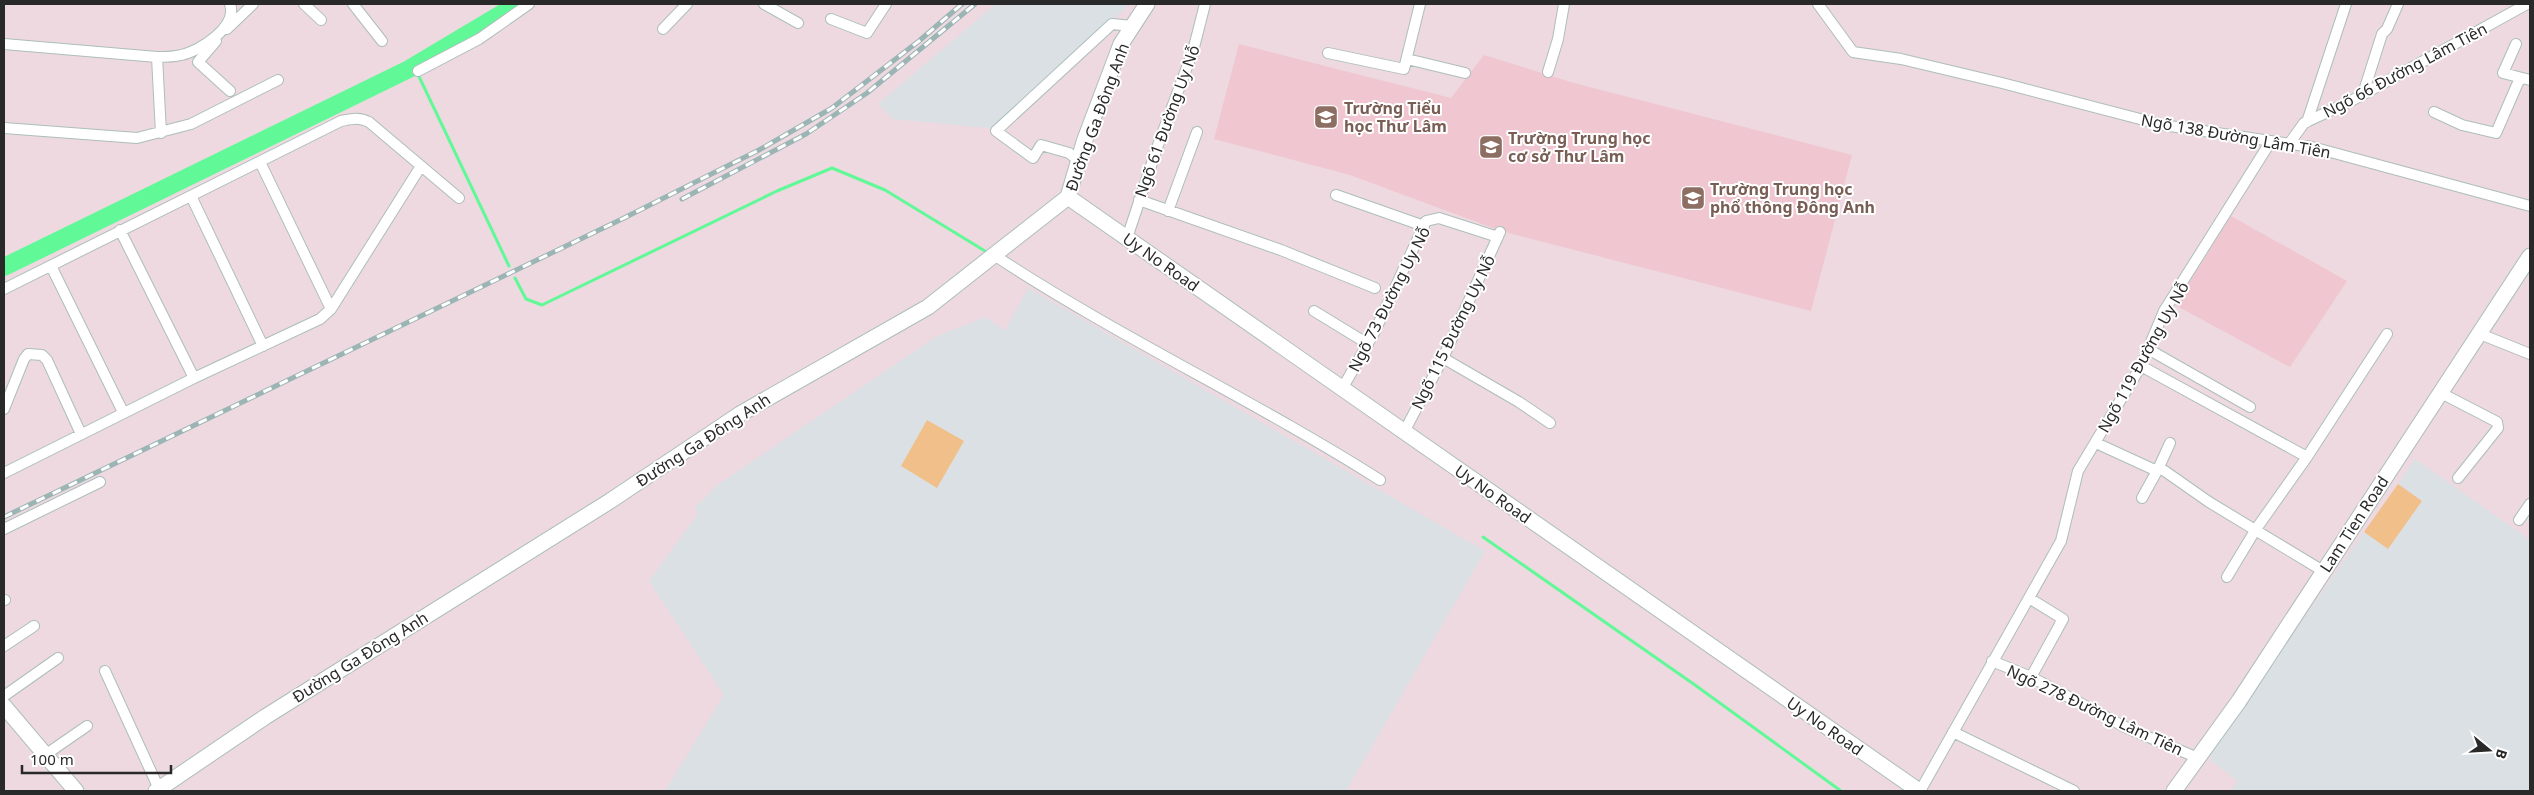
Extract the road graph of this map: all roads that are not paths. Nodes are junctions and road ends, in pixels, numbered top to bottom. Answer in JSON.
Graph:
{"nodes":[{"id":1,"x":230,"y":4,"type":"edge"},
{"id":2,"x":304,"y":4,"type":"edge"},
{"id":3,"x":353,"y":4,"type":"edge"},
{"id":4,"x":529,"y":4,"type":"edge"},
{"id":5,"x":687,"y":4,"type":"edge"},
{"id":6,"x":764,"y":4,"type":"edge"},
{"id":7,"x":886,"y":4,"type":"edge"},
{"id":8,"x":1147,"y":4,"type":"edge"},
{"id":9,"x":1205,"y":4,"type":"edge"},
{"id":10,"x":1420,"y":4,"type":"edge"},
{"id":11,"x":1564,"y":4,"type":"edge"},
{"id":12,"x":1818,"y":4,"type":"edge"},
{"id":13,"x":2346,"y":4,"type":"edge"},
{"id":14,"x":2398,"y":4,"type":"edge"},
{"id":15,"x":2527,"y":4,"type":"edge"},
{"id":16,"x":251,"y":5,"type":"edge"},
{"id":17,"x":831,"y":19,"type":"dead end"},
{"id":18,"x":321,"y":20,"type":"dead end"},
{"id":19,"x":798,"y":23,"type":"dead end"},
{"id":20,"x":1132,"y":26,"type":"junction"},
{"id":21,"x":663,"y":29,"type":"dead end"},
{"id":22,"x":382,"y":41,"type":"dead end"},
{"id":23,"x":4,"y":44,"type":"edge"},
{"id":24,"x":2516,"y":44,"type":"dead end"},
{"id":25,"x":1328,"y":53,"type":"dead end"},
{"id":26,"x":157,"y":57,"type":"junction"},
{"id":27,"x":1407,"y":58,"type":"junction"},
{"id":28,"x":418,"y":71,"type":"dead end"},
{"id":29,"x":1548,"y":72,"type":"dead end"},
{"id":30,"x":1465,"y":73,"type":"dead end"},
{"id":31,"x":2525,"y":79,"type":"edge"},
{"id":32,"x":278,"y":80,"type":"dead end"},
{"id":33,"x":230,"y":91,"type":"dead end"},
{"id":34,"x":2363,"y":94,"type":"junction"},
{"id":35,"x":2434,"y":112,"type":"dead end"},
{"id":36,"x":2307,"y":122,"type":"junction"},
{"id":37,"x":4,"y":128,"type":"edge"},
{"id":38,"x":1197,"y":132,"type":"dead end"},
{"id":39,"x":161,"y":133,"type":"junction"},
{"id":40,"x":2271,"y":141,"type":"junction"},
{"id":41,"x":2289,"y":144,"type":"junction"},
{"id":42,"x":1078,"y":160,"type":"junction"},
{"id":43,"x":260,"y":162,"type":"junction"},
{"id":44,"x":422,"y":166,"type":"junction"},
{"id":45,"x":1336,"y":195,"type":"dead end"},
{"id":46,"x":191,"y":196,"type":"junction"},
{"id":47,"x":1068,"y":197,"type":"junction"},
{"id":48,"x":459,"y":198,"type":"dead end"},
{"id":49,"x":1139,"y":200,"type":"junction"},
{"id":50,"x":2530,"y":206,"type":"edge"},
{"id":51,"x":1168,"y":211,"type":"junction"},
{"id":52,"x":1424,"y":226,"type":"junction"},
{"id":53,"x":120,"y":230,"type":"junction"},
{"id":54,"x":1499,"y":234,"type":"joint"},
{"id":55,"x":1127,"y":238,"type":"junction"},
{"id":56,"x":994,"y":255,"type":"junction"},
{"id":57,"x":2530,"y":256,"type":"edge"},
{"id":58,"x":51,"y":266,"type":"junction"},
{"id":59,"x":1375,"y":288,"type":"dead end"},
{"id":60,"x":4,"y":289,"type":"edge"},
{"id":61,"x":331,"y":310,"type":"junction"},
{"id":62,"x":1314,"y":311,"type":"dead end"},
{"id":63,"x":2387,"y":334,"type":"dead end"},
{"id":64,"x":2480,"y":334,"type":"junction"},
{"id":65,"x":1368,"y":344,"type":"junction"},
{"id":66,"x":263,"y":346,"type":"junction"},
{"id":67,"x":2148,"y":349,"type":"junction"},
{"id":68,"x":2530,"y":354,"type":"edge"},
{"id":69,"x":1443,"y":358,"type":"junction"},
{"id":70,"x":2141,"y":366,"type":"junction"},
{"id":71,"x":194,"y":378,"type":"junction"},
{"id":72,"x":1342,"y":389,"type":"junction"},
{"id":73,"x":2441,"y":393,"type":"junction"},
{"id":74,"x":2250,"y":407,"type":"dead end"},
{"id":75,"x":4,"y":409,"type":"edge"},
{"id":76,"x":123,"y":412,"type":"junction"},
{"id":77,"x":1550,"y":423,"type":"dead end"},
{"id":78,"x":1404,"y":432,"type":"junction"},
{"id":79,"x":81,"y":434,"type":"junction"},
{"id":80,"x":2096,"y":442,"type":"junction"},
{"id":81,"x":2170,"y":443,"type":"dead end"},
{"id":82,"x":2307,"y":457,"type":"junction"},
{"id":83,"x":2158,"y":469,"type":"junction"},
{"id":84,"x":4,"y":473,"type":"edge"},
{"id":85,"x":2458,"y":478,"type":"dead end"},
{"id":86,"x":1380,"y":480,"type":"dead end"},
{"id":87,"x":100,"y":482,"type":"dead end"},
{"id":88,"x":2142,"y":498,"type":"dead end"},
{"id":89,"x":2530,"y":504,"type":"edge"},
{"id":90,"x":2519,"y":520,"type":"dead end"},
{"id":91,"x":4,"y":529,"type":"edge"},
{"id":92,"x":2256,"y":529,"type":"junction"},
{"id":93,"x":2323,"y":571,"type":"junction"},
{"id":94,"x":2227,"y":577,"type":"dead end"},
{"id":95,"x":2029,"y":598,"type":"junction"},
{"id":96,"x":34,"y":626,"type":"dead end"},
{"id":97,"x":4,"y":646,"type":"edge"},
{"id":98,"x":58,"y":658,"type":"dead end"},
{"id":99,"x":1992,"y":661,"type":"junction"},
{"id":100,"x":105,"y":671,"type":"dead end"},
{"id":101,"x":2031,"y":677,"type":"junction"},
{"id":102,"x":4,"y":696,"type":"edge"},
{"id":103,"x":4,"y":706,"type":"edge"},
{"id":104,"x":87,"y":726,"type":"dead end"},
{"id":105,"x":1953,"y":732,"type":"junction"},
{"id":106,"x":45,"y":755,"type":"junction"},
{"id":107,"x":2198,"y":758,"type":"junction"},
{"id":108,"x":158,"y":790,"type":"edge"},
{"id":109,"x":76,"y":791,"type":"edge"},
{"id":110,"x":1919,"y":791,"type":"edge"},
{"id":111,"x":2074,"y":791,"type":"edge"},
{"id":112,"x":2174,"y":791,"type":"edge"}],
"edges":[{"from":1,"to":26,"type":"street"},
{"from":2,"to":18,"type":"street"},
{"from":3,"to":22,"type":"street"},
{"from":4,"to":28,"type":"street"},
{"from":5,"to":21,"type":"street"},
{"from":6,"to":19,"type":"street"},
{"from":7,"to":17,"type":"street"},
{"from":8,"to":20,"type":"street","name":"Đường Ga Đông Anh"},
{"from":9,"to":49,"type":"street","name":"Ngõ 61 Đường Uy Nỗ"},
{"from":10,"to":27,"type":"street"},
{"from":11,"to":29,"type":"street"},
{"from":12,"to":40,"type":"street","name":"Ngõ 138 Đường Lâm Tiên"},
{"from":13,"to":36,"type":"street"},
{"from":14,"to":34,"type":"street"},
{"from":15,"to":34,"type":"street","name":"Ngõ 66 Đường Lâm Tiên"},
{"from":16,"to":33,"type":"street"},
{"from":20,"to":42,"type":"street","name":"Đường Ga Đông Anh"},
{"from":20,"to":42,"type":"street"},
{"from":23,"to":26,"type":"street"},
{"from":24,"to":31,"type":"street"},
{"from":25,"to":27,"type":"street"},
{"from":26,"to":39,"type":"street"},
{"from":27,"to":30,"type":"street"},
{"from":31,"to":35,"type":"street"},
{"from":32,"to":39,"type":"street"},
{"from":34,"to":36,"type":"street","name":"Ngõ 66 Đường Lâm Tiên"},
{"from":36,"to":41,"type":"street","name":"Ngõ 66 Đường Lâm Tiên"},
{"from":37,"to":39,"type":"street"},
{"from":38,"to":51,"type":"street"},
{"from":40,"to":41,"type":"street","name":"Ngõ 138 Đường Lâm Tiên"},
{"from":40,"to":67,"type":"street","name":"Ngõ 119 Đường Uy Nỗ"},
{"from":41,"to":50,"type":"street","name":"Ngõ 138 Đường Lâm Tiên"},
{"from":42,"to":47,"type":"street","name":"Đường Ga Đông Anh"},
{"from":43,"to":44,"type":"street"},
{"from":43,"to":46,"type":"street"},
{"from":43,"to":61,"type":"street"},
{"from":44,"to":48,"type":"street"},
{"from":44,"to":61,"type":"street"},
{"from":45,"to":52,"type":"street"},
{"from":46,"to":53,"type":"street"},
{"from":46,"to":66,"type":"street"},
{"from":47,"to":55,"type":"street","name":"Uy No Road"},
{"from":47,"to":56,"type":"street","name":"Đường Ga Đông Anh"},
{"from":49,"to":51,"type":"street"},
{"from":49,"to":55,"type":"street","name":"Ngõ 61 Đường Uy Nỗ"},
{"from":51,"to":59,"type":"street"},
{"from":52,"to":54,"type":"street","name":"Ngõ 73 Đường Uy Nỗ"},
{"from":52,"to":65,"type":"street","name":"Ngõ 73 Đường Uy Nỗ"},
{"from":53,"to":58,"type":"street"},
{"from":53,"to":71,"type":"street"},
{"from":54,"to":69,"type":"street","name":"Ngõ 115 Đường Uy Nỗ"},
{"from":55,"to":72,"type":"street","name":"Uy No Road"},
{"from":56,"to":86,"type":"street"},
{"from":56,"to":108,"type":"street","name":"Đường Ga Đông Anh"},
{"from":57,"to":64,"type":"street","name":"Lam Tien Road"},
{"from":58,"to":60,"type":"street"},
{"from":58,"to":76,"type":"street"},
{"from":61,"to":66,"type":"street"},
{"from":62,"to":65,"type":"street"},
{"from":63,"to":82,"type":"street"},
{"from":64,"to":68,"type":"street"},
{"from":64,"to":73,"type":"street","name":"Lam Tien Road"},
{"from":65,"to":72,"type":"street","name":"Ngõ 73 Đường Uy Nỗ"},
{"from":66,"to":71,"type":"street"},
{"from":67,"to":70,"type":"street","name":"Ngõ 119 Đường Uy Nỗ"},
{"from":67,"to":74,"type":"street"},
{"from":69,"to":77,"type":"street"},
{"from":69,"to":78,"type":"street","name":"Ngõ 115 Đường Uy Nỗ"},
{"from":70,"to":80,"type":"street","name":"Ngõ 119 Đường Uy Nỗ"},
{"from":70,"to":82,"type":"street"},
{"from":71,"to":76,"type":"street"},
{"from":72,"to":78,"type":"street","name":"Uy No Road"},
{"from":73,"to":85,"type":"street"},
{"from":73,"to":93,"type":"street","name":"Lam Tien Road"},
{"from":75,"to":79,"type":"street"},
{"from":76,"to":79,"type":"street"},
{"from":78,"to":110,"type":"street","name":"Uy No Road"},
{"from":79,"to":84,"type":"street"},
{"from":80,"to":83,"type":"street"},
{"from":80,"to":95,"type":"street","name":"Ngõ 119 Đường Uy Nỗ"},
{"from":81,"to":83,"type":"street"},
{"from":82,"to":92,"type":"street"},
{"from":83,"to":88,"type":"street"},
{"from":83,"to":92,"type":"street"},
{"from":87,"to":91,"type":"street"},
{"from":89,"to":90,"type":"street"},
{"from":92,"to":93,"type":"street"},
{"from":92,"to":94,"type":"street"},
{"from":93,"to":107,"type":"street","name":"Lam Tien Road"},
{"from":95,"to":99,"type":"street","name":"Ngõ 119 Đường Uy Nỗ"},
{"from":95,"to":101,"type":"street"},
{"from":96,"to":97,"type":"street"},
{"from":98,"to":102,"type":"street"},
{"from":99,"to":101,"type":"street","name":"Ngõ 278 Đường Lâm Tiên"},
{"from":99,"to":105,"type":"street","name":"Ngõ 119 Đường Uy Nỗ"},
{"from":100,"to":108,"type":"street"},
{"from":101,"to":107,"type":"street","name":"Ngõ 278 Đường Lâm Tiên"},
{"from":103,"to":106,"type":"street"},
{"from":104,"to":106,"type":"street"},
{"from":105,"to":110,"type":"street","name":"Ngõ 119 Đường Uy Nỗ"},
{"from":105,"to":111,"type":"street"},
{"from":106,"to":109,"type":"street"},
{"from":107,"to":112,"type":"street","name":"Lam Tien Road"}]}
